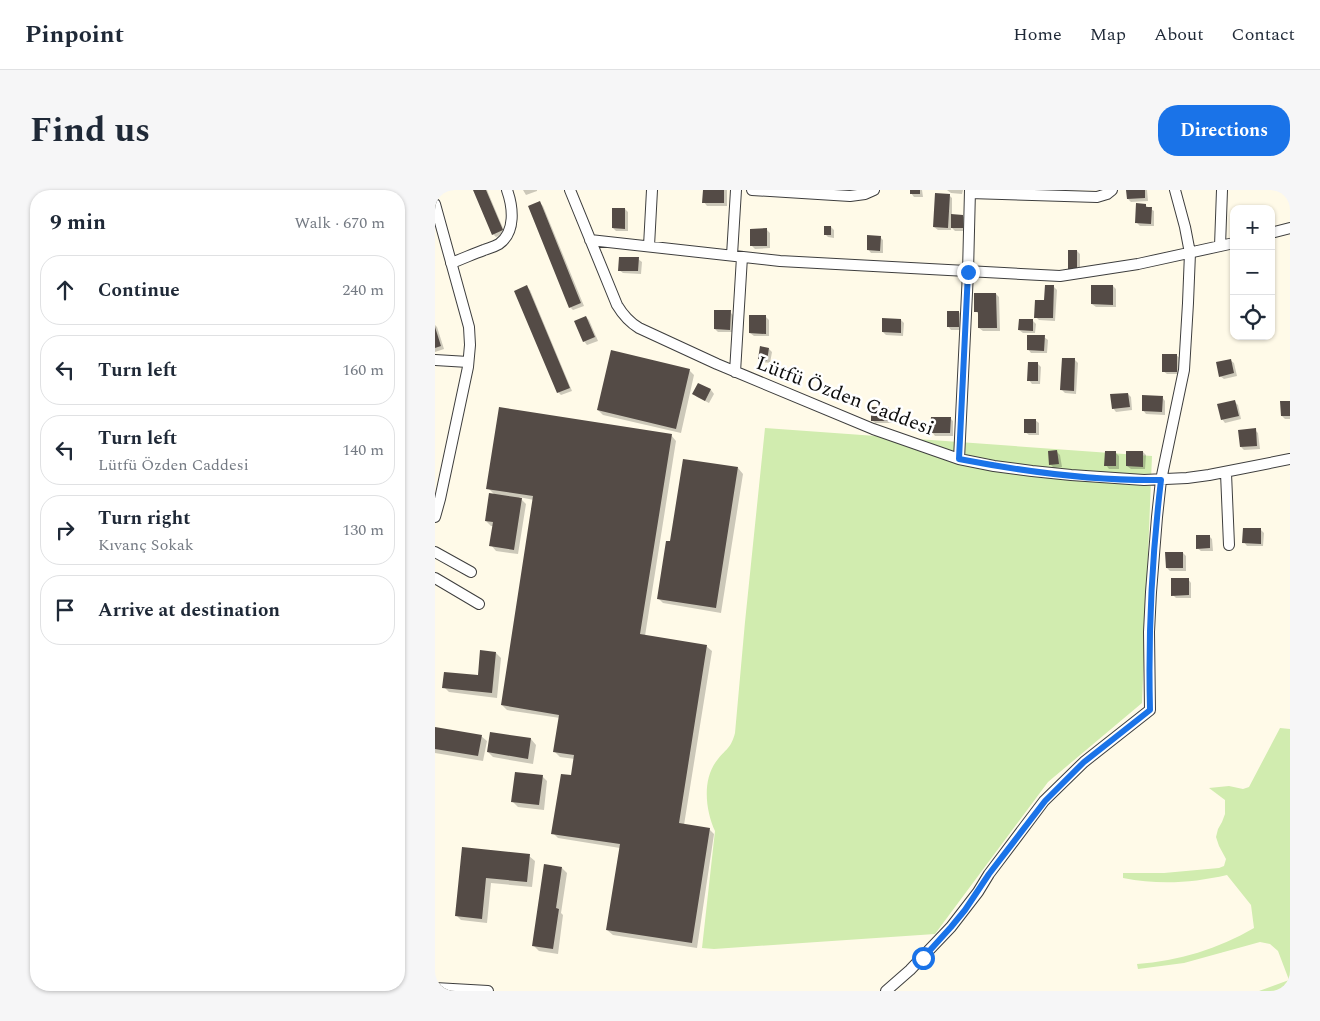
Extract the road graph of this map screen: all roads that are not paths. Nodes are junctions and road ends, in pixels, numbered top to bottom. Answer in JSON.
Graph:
{"nodes":[{"id":1,"x":507,"y":190,"type":"edge"},
{"id":2,"x":570,"y":190,"type":"edge"},
{"id":3,"x":652,"y":190,"type":"edge"},
{"id":4,"x":737,"y":190,"type":"edge"},
{"id":5,"x":752,"y":190,"type":"edge"},
{"id":6,"x":874,"y":190,"type":"edge"},
{"id":7,"x":1112,"y":190,"type":"edge"},
{"id":8,"x":1175,"y":190,"type":"edge"},
{"id":9,"x":1221,"y":190,"type":"edge"},
{"id":10,"x":970,"y":192,"type":"edge"},
{"id":11,"x":435,"y":204,"type":"edge"},
{"id":12,"x":1290,"y":228,"type":"edge"},
{"id":13,"x":1275,"y":232,"type":"edge"},
{"id":14,"x":590,"y":240,"type":"junction"},
{"id":15,"x":1230,"y":243,"type":"edge"},
{"id":16,"x":649,"y":246,"type":"junction"},
{"id":17,"x":1220,"y":246,"type":"junction"},
{"id":18,"x":1190,"y":253,"type":"junction"},
{"id":19,"x":737,"y":256,"type":"junction"},
{"id":20,"x":451,"y":263,"type":"junction"},
{"id":21,"x":968,"y":272,"type":"junction"},
{"id":22,"x":435,"y":360,"type":"edge"},
{"id":23,"x":468,"y":362,"type":"junction"},
{"id":24,"x":735,"y":372,"type":"junction"},
{"id":25,"x":959,"y":459,"type":"junction"},
{"id":26,"x":1290,"y":459,"type":"edge"},
{"id":27,"x":1226,"y":473,"type":"junction"},
{"id":28,"x":1161,"y":480,"type":"junction"},
{"id":29,"x":435,"y":517,"type":"edge"},
{"id":30,"x":1229,"y":545,"type":"dead end"},
{"id":31,"x":435,"y":552,"type":"edge"},
{"id":32,"x":471,"y":572,"type":"dead end"},
{"id":33,"x":435,"y":578,"type":"edge"},
{"id":34,"x":479,"y":604,"type":"dead end"},
{"id":35,"x":435,"y":988,"type":"edge"},
{"id":36,"x":488,"y":991,"type":"edge"},
{"id":37,"x":886,"y":991,"type":"edge"}],
"edges":[{"from":1,"to":20,"type":"street"},
{"from":2,"to":14,"type":"street","name":"Lütfü Özden Caddesi"},
{"from":3,"to":16,"type":"street"},
{"from":4,"to":19,"type":"street"},
{"from":5,"to":6,"type":"street"},
{"from":7,"to":10,"type":"street"},
{"from":8,"to":18,"type":"street"},
{"from":9,"to":17,"type":"street"},
{"from":10,"to":21,"type":"street"},
{"from":11,"to":20,"type":"street"},
{"from":12,"to":13,"type":"street"},
{"from":14,"to":16,"type":"street"},
{"from":14,"to":24,"type":"street","name":"Lütfü Özden Caddesi"},
{"from":15,"to":17,"type":"street"},
{"from":16,"to":19,"type":"street"},
{"from":17,"to":18,"type":"street"},
{"from":18,"to":21,"type":"street"},
{"from":18,"to":28,"type":"street"},
{"from":19,"to":21,"type":"street"},
{"from":19,"to":24,"type":"street"},
{"from":20,"to":23,"type":"street"},
{"from":21,"to":25,"type":"street"},
{"from":22,"to":23,"type":"street"},
{"from":23,"to":29,"type":"street"},
{"from":24,"to":25,"type":"street","name":"Lütfü Özden Caddesi"},
{"from":25,"to":28,"type":"street","name":"Lütfü Özden Caddesi"},
{"from":26,"to":27,"type":"street","name":"Lütfü Özden Caddesi"},
{"from":27,"to":28,"type":"street","name":"Lütfü Özden Caddesi"},
{"from":27,"to":30,"type":"street"},
{"from":28,"to":37,"type":"street"},
{"from":31,"to":32,"type":"street"},
{"from":33,"to":34,"type":"street"},
{"from":35,"to":36,"type":"street"}]}
